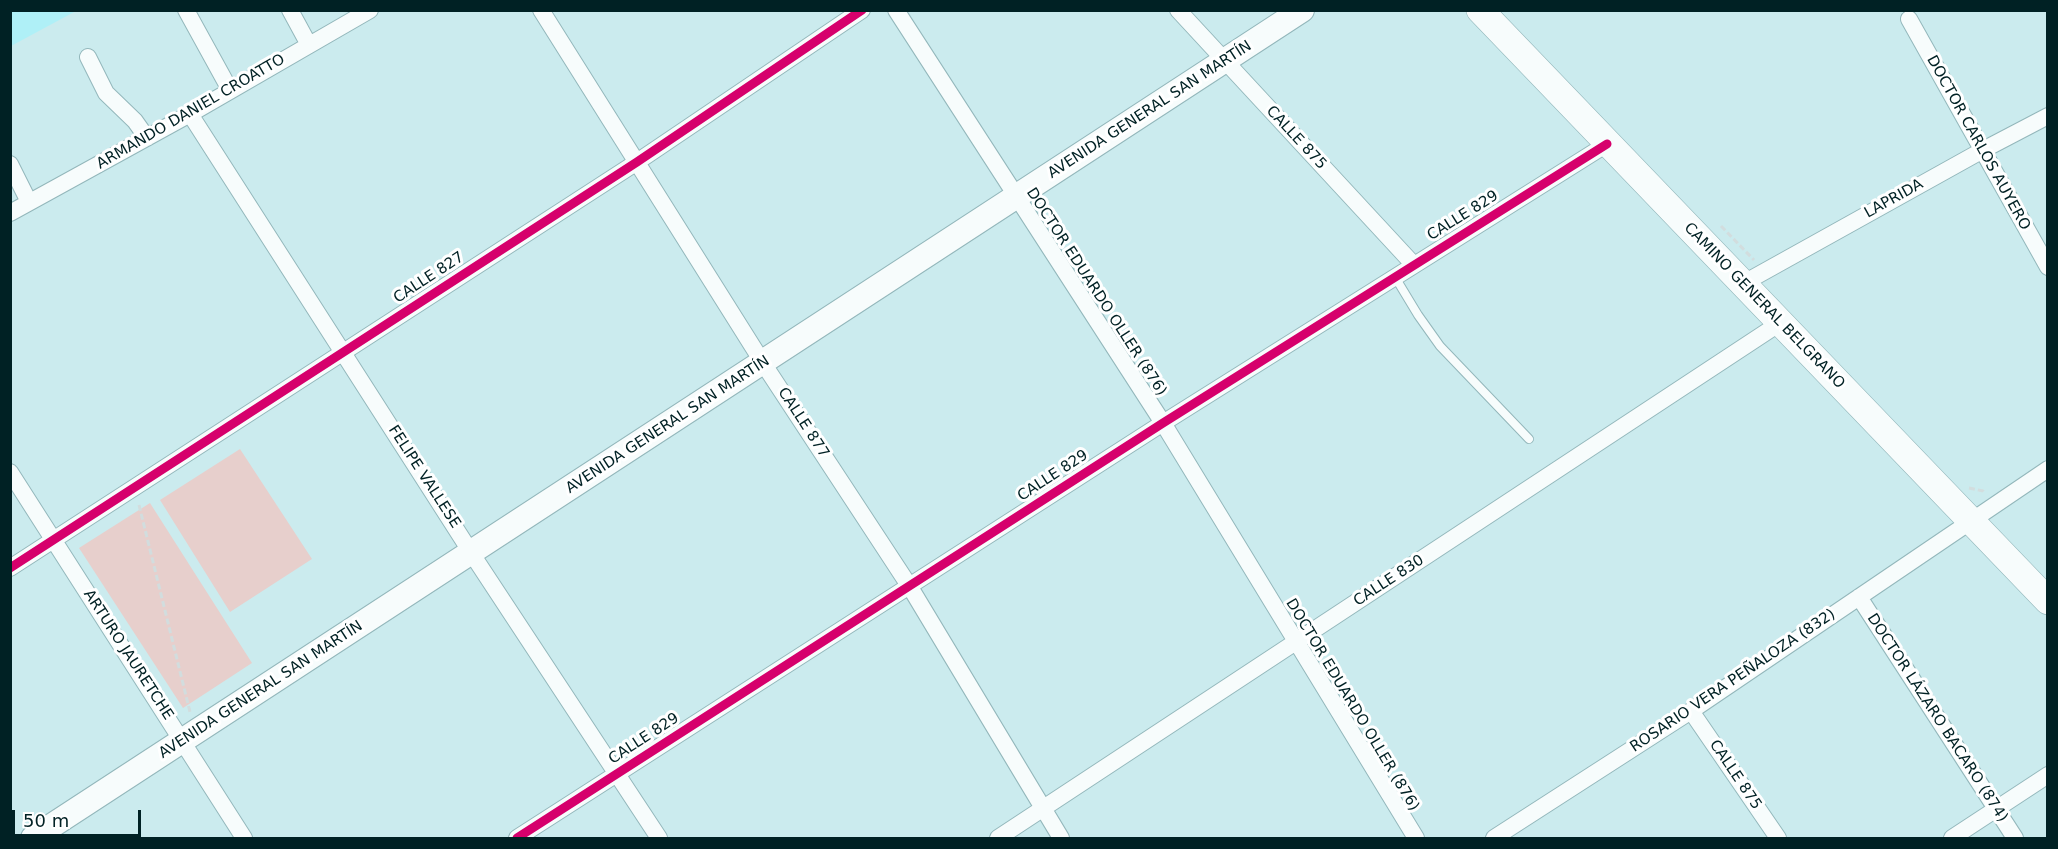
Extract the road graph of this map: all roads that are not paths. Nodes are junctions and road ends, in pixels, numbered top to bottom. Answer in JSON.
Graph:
{"nodes":[{"id":1,"x":186,"y":10,"type":"edge"},
{"id":2,"x":290,"y":10,"type":"edge"},
{"id":3,"x":370,"y":10,"type":"edge"},
{"id":4,"x":541,"y":10,"type":"edge"},
{"id":5,"x":862,"y":10,"type":"edge"},
{"id":6,"x":896,"y":10,"type":"edge"},
{"id":7,"x":1178,"y":10,"type":"edge"},
{"id":8,"x":1302,"y":10,"type":"edge"},
{"id":9,"x":1480,"y":10,"type":"edge"},
{"id":10,"x":1909,"y":19,"type":"dead end"},
{"id":11,"x":309,"y":45,"type":"junction"},
{"id":12,"x":88,"y":57,"type":"dead end"},
{"id":13,"x":1226,"y":61,"type":"junction"},
{"id":14,"x":230,"y":90,"type":"junction"},
{"id":15,"x":190,"y":114,"type":"junction"},
{"id":16,"x":2048,"y":116,"type":"edge"},
{"id":17,"x":147,"y":138,"type":"junction"},
{"id":18,"x":1607,"y":144,"type":"junction"},
{"id":19,"x":1983,"y":150,"type":"junction"},
{"id":20,"x":637,"y":162,"type":"junction"},
{"id":21,"x":10,"y":164,"type":"edge"},
{"id":22,"x":1017,"y":198,"type":"junction"},
{"id":23,"x":29,"y":202,"type":"junction"},
{"id":24,"x":10,"y":213,"type":"edge"},
{"id":25,"x":1414,"y":266,"type":"junction"},
{"id":26,"x":2048,"y":267,"type":"edge"},
{"id":27,"x":1395,"y":277,"type":"junction"},
{"id":28,"x":1742,"y":284,"type":"junction"},
{"id":29,"x":1780,"y":323,"type":"junction"},
{"id":30,"x":343,"y":351,"type":"junction"},
{"id":31,"x":763,"y":363,"type":"junction"},
{"id":32,"x":1162,"y":423,"type":"junction"},
{"id":33,"x":1529,"y":439,"type":"dead end"},
{"id":34,"x":2048,"y":469,"type":"edge"},
{"id":35,"x":10,"y":472,"type":"edge"},
{"id":36,"x":1971,"y":522,"type":"junction"},
{"id":37,"x":54,"y":539,"type":"junction"},
{"id":38,"x":472,"y":554,"type":"junction"},
{"id":39,"x":10,"y":568,"type":"edge"},
{"id":40,"x":910,"y":587,"type":"junction"},
{"id":41,"x":1859,"y":597,"type":"junction"},
{"id":42,"x":2048,"y":601,"type":"edge"},
{"id":43,"x":1296,"y":642,"type":"junction"},
{"id":44,"x":1691,"y":711,"type":"junction"},
{"id":45,"x":182,"y":740,"type":"junction"},
{"id":46,"x":617,"y":774,"type":"junction"},
{"id":47,"x":2048,"y":775,"type":"edge"},
{"id":48,"x":1042,"y":808,"type":"junction"},
{"id":49,"x":1995,"y":810,"type":"junction"},
{"id":50,"x":33,"y":838,"type":"edge"},
{"id":51,"x":244,"y":838,"type":"edge"},
{"id":52,"x":517,"y":838,"type":"edge"},
{"id":53,"x":659,"y":838,"type":"edge"},
{"id":54,"x":998,"y":838,"type":"edge"},
{"id":55,"x":1060,"y":838,"type":"edge"},
{"id":56,"x":1416,"y":838,"type":"edge"},
{"id":57,"x":1494,"y":838,"type":"edge"},
{"id":58,"x":1778,"y":838,"type":"edge"},
{"id":59,"x":1952,"y":838,"type":"edge"},
{"id":60,"x":2015,"y":838,"type":"edge"}],
"edges":[{"from":1,"to":14,"type":"street"},
{"from":2,"to":11,"type":"street"},
{"from":3,"to":11,"type":"street","name":"ARMANDO DANIEL CROATTO"},
{"from":4,"to":20,"type":"street","name":"CALLE 877"},
{"from":5,"to":20,"type":"street","name":"CALLE 827"},
{"from":6,"to":22,"type":"street","name":"DOCTOR EDUARDO OLLER (876)"},
{"from":7,"to":13,"type":"street","name":"CALLE 875"},
{"from":8,"to":13,"type":"main road","name":"AVENIDA GENERAL SAN MARTÍN"},
{"from":9,"to":18,"type":"main road","name":"CAMINO GENERAL BELGRANO"},
{"from":10,"to":19,"type":"street","name":"DOCTOR CARLOS AUYERO"},
{"from":11,"to":14,"type":"street","name":"ARMANDO DANIEL CROATTO"},
{"from":12,"to":17,"type":"street"},
{"from":13,"to":22,"type":"main road","name":"AVENIDA GENERAL SAN MARTÍN"},
{"from":13,"to":25,"type":"street","name":"CALLE 875"},
{"from":14,"to":15,"type":"street","name":"ARMANDO DANIEL CROATTO"},
{"from":15,"to":17,"type":"street","name":"ARMANDO DANIEL CROATTO"},
{"from":15,"to":30,"type":"street","name":"FELIPE VALLESE"},
{"from":16,"to":19,"type":"street","name":"LAPRIDA"},
{"from":17,"to":23,"type":"street","name":"ARMANDO DANIEL CROATTO"},
{"from":18,"to":25,"type":"street","name":"CALLE 829"},
{"from":18,"to":28,"type":"main road","name":"CAMINO GENERAL BELGRANO"},
{"from":19,"to":26,"type":"street","name":"DOCTOR CARLOS AUYERO"},
{"from":19,"to":28,"type":"street","name":"LAPRIDA"},
{"from":20,"to":30,"type":"street","name":"CALLE 827"},
{"from":20,"to":31,"type":"street","name":"CALLE 877"},
{"from":21,"to":23,"type":"street"},
{"from":22,"to":31,"type":"main road","name":"AVENIDA GENERAL SAN MARTÍN"},
{"from":22,"to":32,"type":"street","name":"DOCTOR EDUARDO OLLER (876)"},
{"from":23,"to":24,"type":"street","name":"ARMANDO DANIEL CROATTO"},
{"from":25,"to":27,"type":"street","name":"CALLE 829"},
{"from":27,"to":32,"type":"street","name":"CALLE 829"},
{"from":27,"to":33,"type":"lane"},
{"from":28,"to":29,"type":"main road","name":"CAMINO GENERAL BELGRANO"},
{"from":29,"to":36,"type":"main road","name":"CAMINO GENERAL BELGRANO"},
{"from":29,"to":43,"type":"street","name":"CALLE 830"},
{"from":30,"to":37,"type":"street","name":"CALLE 827"},
{"from":30,"to":38,"type":"street","name":"FELIPE VALLESE"},
{"from":31,"to":38,"type":"main road","name":"AVENIDA GENERAL SAN MARTÍN"},
{"from":31,"to":40,"type":"street","name":"CALLE 877"},
{"from":32,"to":40,"type":"street","name":"CALLE 829"},
{"from":32,"to":43,"type":"street","name":"DOCTOR EDUARDO OLLER (876)"},
{"from":34,"to":36,"type":"street","name":"ROSARIO VERA PEÑALOZA (832)"},
{"from":35,"to":37,"type":"street","name":"ARTURO JAURETCHE"},
{"from":36,"to":41,"type":"street","name":"ROSARIO VERA PEÑALOZA (832)"},
{"from":36,"to":42,"type":"main road","name":"CAMINO GENERAL BELGRANO"},
{"from":37,"to":39,"type":"street","name":"CALLE 827"},
{"from":37,"to":45,"type":"street","name":"ARTURO JAURETCHE"},
{"from":38,"to":45,"type":"main road","name":"AVENIDA GENERAL SAN MARTÍN"},
{"from":38,"to":46,"type":"street","name":"FELIPE VALLESE"},
{"from":40,"to":46,"type":"street","name":"CALLE 829"},
{"from":40,"to":48,"type":"street","name":"CALLE 877"},
{"from":41,"to":44,"type":"street","name":"ROSARIO VERA PEÑALOZA (832)"},
{"from":41,"to":49,"type":"street","name":"DOCTOR LÁZARO BACARO (874)"},
{"from":43,"to":48,"type":"street","name":"CALLE 830"},
{"from":43,"to":56,"type":"street","name":"DOCTOR EDUARDO OLLER (876)"},
{"from":44,"to":57,"type":"street","name":"ROSARIO VERA PEÑALOZA (832)"},
{"from":44,"to":58,"type":"street","name":"CALLE 875"},
{"from":45,"to":50,"type":"main road","name":"AVENIDA GENERAL SAN MARTÍN"},
{"from":45,"to":51,"type":"street","name":"ARTURO JAURETCHE"},
{"from":46,"to":52,"type":"street","name":"CALLE 829"},
{"from":46,"to":53,"type":"street","name":"FELIPE VALLESE"},
{"from":47,"to":49,"type":"street"},
{"from":48,"to":54,"type":"street","name":"CALLE 830"},
{"from":48,"to":55,"type":"street","name":"CALLE 877"},
{"from":49,"to":59,"type":"street"},
{"from":49,"to":60,"type":"street","name":"DOCTOR LÁZARO BACARO (874)"}]}
